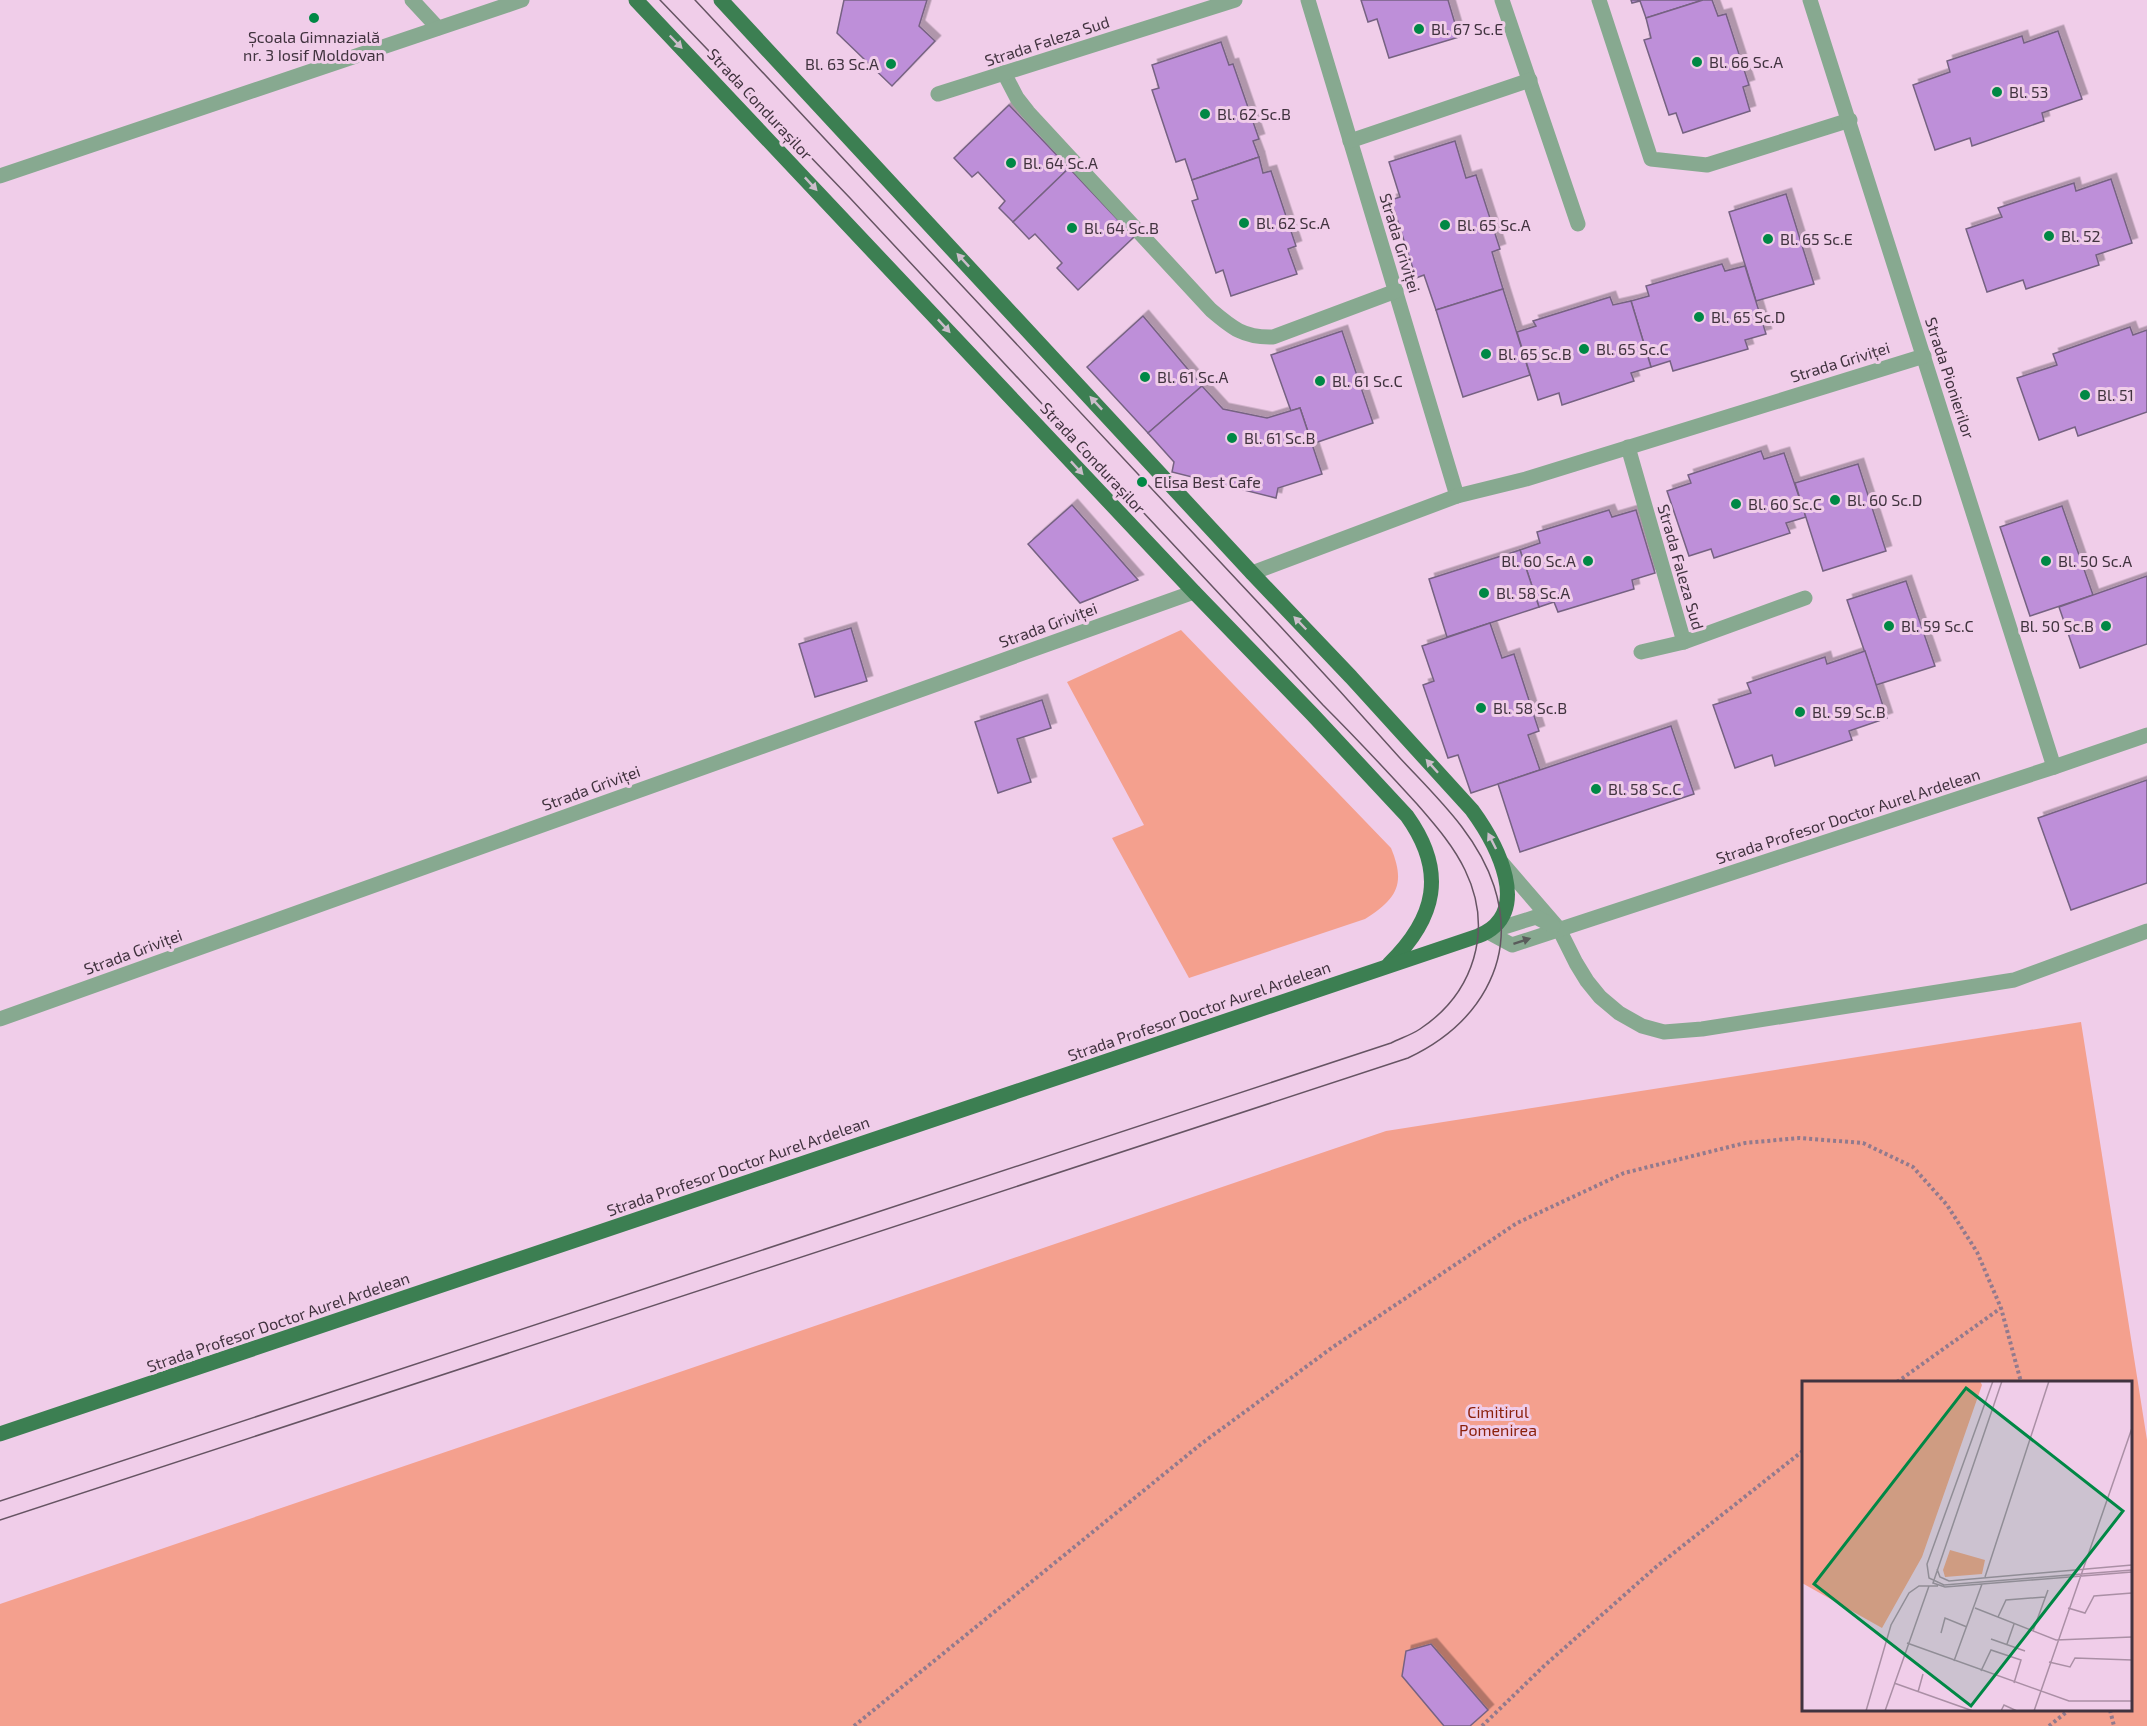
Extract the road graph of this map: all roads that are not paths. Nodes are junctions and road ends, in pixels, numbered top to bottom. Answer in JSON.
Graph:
{"nodes":[{"id":1,"x":412,"y":0,"type":"edge"},
{"id":2,"x":522,"y":0,"type":"edge"},
{"id":3,"x":636,"y":0,"type":"edge"},
{"id":4,"x":721,"y":0,"type":"edge"},
{"id":5,"x":1235,"y":0,"type":"edge"},
{"id":6,"x":1308,"y":0,"type":"edge"},
{"id":7,"x":1502,"y":0,"type":"edge"},
{"id":8,"x":1599,"y":0,"type":"edge"},
{"id":9,"x":1810,"y":0,"type":"edge"},
{"id":10,"x":438,"y":28,"type":"junction"},
{"id":11,"x":1005,"y":73,"type":"junction"},
{"id":12,"x":1530,"y":80,"type":"junction"},
{"id":13,"x":938,"y":94,"type":"dead end"},
{"id":14,"x":1850,"y":120,"type":"junction"},
{"id":15,"x":1350,"y":141,"type":"junction"},
{"id":16,"x":0,"y":176,"type":"edge"},
{"id":17,"x":1578,"y":224,"type":"dead end"},
{"id":18,"x":1396,"y":291,"type":"junction"},
{"id":19,"x":1924,"y":356,"type":"junction"},
{"id":20,"x":1628,"y":447,"type":"junction"},
{"id":21,"x":1457,"y":496,"type":"junction"},
{"id":22,"x":1252,"y":573,"type":"junction"},
{"id":23,"x":1194,"y":592,"type":"junction"},
{"id":24,"x":1805,"y":598,"type":"dead end"},
{"id":25,"x":1684,"y":642,"type":"junction"},
{"id":26,"x":1641,"y":652,"type":"dead end"},
{"id":27,"x":2147,"y":735,"type":"edge"},
{"id":28,"x":2054,"y":767,"type":"junction"},
{"id":29,"x":1502,"y":863,"type":"junction"},
{"id":30,"x":1559,"y":929,"type":"junction"},
{"id":31,"x":2147,"y":931,"type":"edge"},
{"id":32,"x":1488,"y":932,"type":"junction"},
{"id":33,"x":1386,"y":966,"type":"junction"},
{"id":34,"x":0,"y":1019,"type":"edge"},
{"id":35,"x":0,"y":1434,"type":"edge"}],
"edges":[{"from":1,"to":10,"type":"street"},
{"from":2,"to":10,"type":"street"},
{"from":3,"to":23,"type":"main road","name":"Strada Condurașilor","one_way":true},
{"from":22,"to":4,"type":"main road","one_way":true},
{"from":5,"to":11,"type":"street","name":"Strada Faleza Sud"},
{"from":6,"to":15,"type":"street","name":"Strada Griviței"},
{"from":7,"to":12,"type":"street"},
{"from":8,"to":14,"type":"street"},
{"from":9,"to":14,"type":"street","name":"Strada Pionierilor"},
{"from":10,"to":16,"type":"street"},
{"from":11,"to":13,"type":"street","name":"Strada Faleza Sud"},
{"from":11,"to":18,"type":"street"},
{"from":12,"to":15,"type":"street"},
{"from":12,"to":17,"type":"street"},
{"from":14,"to":19,"type":"street","name":"Strada Pionierilor"},
{"from":15,"to":18,"type":"street","name":"Strada Griviței"},
{"from":18,"to":21,"type":"street","name":"Strada Griviței"},
{"from":19,"to":20,"type":"street","name":"Strada Griviței"},
{"from":19,"to":28,"type":"street","name":"Strada Pionierilor"},
{"from":20,"to":21,"type":"street","name":"Strada Griviței"},
{"from":20,"to":25,"type":"street","name":"Strada Faleza Sud"},
{"from":21,"to":22,"type":"street","name":"Strada Griviței"},
{"from":29,"to":22,"type":"main road","one_way":true},
{"from":23,"to":33,"type":"main road","name":"Strada Condurașilor"},
{"from":23,"to":34,"type":"street","name":"Strada Griviței"},
{"from":24,"to":25,"type":"street","name":"Strada Faleza Sud"},
{"from":25,"to":26,"type":"street"},
{"from":27,"to":28,"type":"street","name":"Strada Profesor Doctor Aurel Ardelean"},
{"from":28,"to":30,"type":"street","name":"Strada Profesor Doctor Aurel Ardelean"},
{"from":29,"to":30,"type":"street"},
{"from":29,"to":32,"type":"main road"},
{"from":30,"to":31,"type":"street"},
{"from":30,"to":32,"type":"street","name":"Strada Profesor Doctor Aurel Ardelean"},
{"from":32,"to":33,"type":"main road","name":"Strada Profesor Doctor Aurel Ardelean"},
{"from":33,"to":35,"type":"main road","name":"Strada Profesor Doctor Aurel Ardelean"}]}
